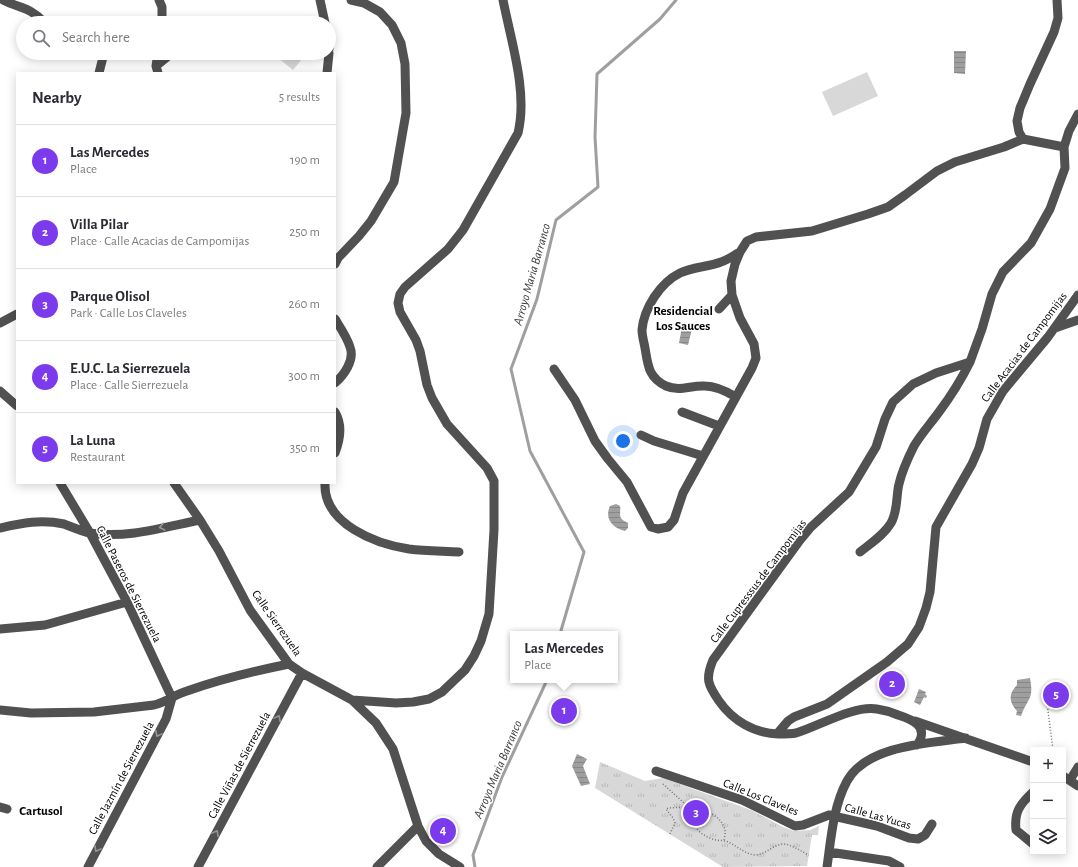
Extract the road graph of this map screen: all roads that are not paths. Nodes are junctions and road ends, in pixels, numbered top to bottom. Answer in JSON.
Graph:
{"nodes":[{"id":1,"x":3,"y":0,"type":"edge"},
{"id":2,"x":159,"y":0,"type":"edge"},
{"id":3,"x":320,"y":0,"type":"edge"},
{"id":4,"x":351,"y":0,"type":"edge"},
{"id":5,"x":503,"y":0,"type":"edge"},
{"id":6,"x":1057,"y":0,"type":"edge"},
{"id":7,"x":39,"y":16,"type":"edge"},
{"id":8,"x":162,"y":16,"type":"edge"},
{"id":9,"x":323,"y":16,"type":"edge"},
{"id":10,"x":102,"y":60,"type":"edge"},
{"id":11,"x":165,"y":60,"type":"edge"},
{"id":12,"x":328,"y":60,"type":"edge"},
{"id":13,"x":157,"y":69,"type":"edge"},
{"id":14,"x":99,"y":72,"type":"edge"},
{"id":15,"x":327,"y":72,"type":"edge"},
{"id":16,"x":1078,"y":114,"type":"edge"},
{"id":17,"x":1023,"y":140,"type":"junction"},
{"id":18,"x":1064,"y":147,"type":"junction"},
{"id":19,"x":740,"y":252,"type":"junction"},
{"id":20,"x":336,"y":262,"type":"edge"},
{"id":21,"x":732,"y":294,"type":"junction"},
{"id":22,"x":1078,"y":295,"type":"edge"},
{"id":23,"x":719,"y":309,"type":"dead end"},
{"id":24,"x":16,"y":315,"type":"edge"},
{"id":25,"x":1078,"y":320,"type":"edge"},
{"id":26,"x":336,"y":321,"type":"edge"},
{"id":27,"x":0,"y":323,"type":"edge"},
{"id":28,"x":1055,"y":328,"type":"junction"},
{"id":29,"x":970,"y":362,"type":"junction"},
{"id":30,"x":554,"y":368,"type":"dead end"},
{"id":31,"x":336,"y":382,"type":"edge"},
{"id":32,"x":1,"y":395,"type":"edge"},
{"id":33,"x":736,"y":397,"type":"junction"},
{"id":34,"x":16,"y":405,"type":"edge"},
{"id":35,"x":682,"y":412,"type":"dead end"},
{"id":36,"x":336,"y":415,"type":"edge"},
{"id":37,"x":719,"y":426,"type":"junction"},
{"id":38,"x":641,"y":435,"type":"dead end"},
{"id":39,"x":336,"y":450,"type":"edge"},
{"id":40,"x":703,"y":456,"type":"junction"},
{"id":41,"x":61,"y":484,"type":"edge"},
{"id":42,"x":175,"y":484,"type":"edge"},
{"id":43,"x":325,"y":484,"type":"edge"},
{"id":44,"x":200,"y":520,"type":"junction"},
{"id":45,"x":0,"y":528,"type":"edge"},
{"id":46,"x":90,"y":533,"type":"junction"},
{"id":47,"x":459,"y":552,"type":"dead end"},
{"id":48,"x":860,"y":552,"type":"dead end"},
{"id":49,"x":127,"y":602,"type":"junction"},
{"id":50,"x":0,"y":629,"type":"edge"},
{"id":51,"x":289,"y":664,"type":"junction"},
{"id":52,"x":302,"y":673,"type":"junction"},
{"id":53,"x":172,"y":698,"type":"junction"},
{"id":54,"x":352,"y":700,"type":"junction"},
{"id":55,"x":0,"y":710,"type":"edge"},
{"id":56,"x":912,"y":720,"type":"junction"},
{"id":57,"x":777,"y":734,"type":"junction"},
{"id":58,"x":966,"y":738,"type":"junction"},
{"id":59,"x":917,"y":745,"type":"junction"},
{"id":60,"x":1030,"y":761,"type":"edge"},
{"id":61,"x":1078,"y":767,"type":"edge"},
{"id":62,"x":656,"y":771,"type":"dead end"},
{"id":63,"x":1066,"y":778,"type":"edge"},
{"id":64,"x":1078,"y":786,"type":"edge"},
{"id":65,"x":1030,"y":795,"type":"edge"},
{"id":66,"x":835,"y":816,"type":"junction"},
{"id":67,"x":932,"y":824,"type":"dead end"},
{"id":68,"x":418,"y":826,"type":"junction"},
{"id":69,"x":1030,"y":842,"type":"edge"},
{"id":70,"x":829,"y":852,"type":"junction"},
{"id":71,"x":88,"y":867,"type":"edge"},
{"id":72,"x":198,"y":867,"type":"edge"},
{"id":73,"x":377,"y":867,"type":"edge"},
{"id":74,"x":460,"y":867,"type":"edge"},
{"id":75,"x":827,"y":867,"type":"edge"},
{"id":76,"x":900,"y":867,"type":"edge"}],
"edges":[{"from":1,"to":7,"type":"street"},
{"from":2,"to":8,"type":"street"},
{"from":3,"to":9,"type":"street"},
{"from":4,"to":20,"type":"street"},
{"from":5,"to":54,"type":"street"},
{"from":6,"to":17,"type":"street"},
{"from":10,"to":14,"type":"street"},
{"from":11,"to":13,"type":"street"},
{"from":12,"to":15,"type":"street"},
{"from":16,"to":18,"type":"street"},
{"from":17,"to":18,"type":"street"},
{"from":17,"to":19,"type":"street"},
{"from":18,"to":29,"type":"street"},
{"from":19,"to":21,"type":"street"},
{"from":19,"to":33,"type":"street"},
{"from":21,"to":23,"type":"street"},
{"from":21,"to":33,"type":"street"},
{"from":22,"to":28,"type":"street","name":"Calle Acacias de Campomijas"},
{"from":24,"to":27,"type":"street"},
{"from":25,"to":28,"type":"street"},
{"from":26,"to":31,"type":"street"},
{"from":28,"to":57,"type":"street","name":"Calle Acacias de Campomijas"},
{"from":29,"to":48,"type":"street"},
{"from":29,"to":57,"type":"street","name":"Calle Cupresssus de Campomijas"},
{"from":30,"to":40,"type":"street"},
{"from":32,"to":34,"type":"street"},
{"from":33,"to":37,"type":"street"},
{"from":35,"to":37,"type":"street"},
{"from":36,"to":39,"type":"street"},
{"from":37,"to":40,"type":"street"},
{"from":38,"to":40,"type":"street"},
{"from":41,"to":46,"type":"street","name":"Calle Paseros de Sierrezuela"},
{"from":42,"to":44,"type":"street","name":"Calle Sierrezuela"},
{"from":43,"to":47,"type":"street"},
{"from":44,"to":46,"type":"street","one_way":true},
{"from":44,"to":51,"type":"street","name":"Calle Sierrezuela"},
{"from":45,"to":46,"type":"street"},
{"from":46,"to":49,"type":"street","name":"Calle Paseros de Sierrezuela"},
{"from":49,"to":50,"type":"street"},
{"from":49,"to":53,"type":"street","name":"Calle Paseros de Sierrezuela"},
{"from":51,"to":52,"type":"street","name":"Calle Sierrezuela"},
{"from":51,"to":53,"type":"street"},
{"from":52,"to":54,"type":"street","name":"Calle Sierrezuela"},
{"from":72,"to":52,"type":"street","name":"Calle Viñas de Sierrezuela","one_way":true},
{"from":53,"to":55,"type":"street"},
{"from":53,"to":71,"type":"street","name":"Calle Jazmín de Sierrezuela","one_way":true},
{"from":54,"to":68,"type":"street","name":"Calle Sierrezuela"},
{"from":56,"to":57,"type":"street","name":"Calle Cupresssus de Campomijas"},
{"from":56,"to":58,"type":"street","name":"Calle Cupresssus de Campomijas"},
{"from":56,"to":59,"type":"street"},
{"from":58,"to":59,"type":"street"},
{"from":58,"to":60,"type":"street","name":"Calle Cupresssus de Campomijas"},
{"from":59,"to":66,"type":"street"},
{"from":61,"to":63,"type":"street"},
{"from":62,"to":66,"type":"street","name":"Calle Los Claveles"},
{"from":63,"to":64,"type":"street"},
{"from":65,"to":69,"type":"street"},
{"from":66,"to":67,"type":"street","name":"Calle Las Yucas"},
{"from":66,"to":70,"type":"street"},
{"from":68,"to":73,"type":"street"},
{"from":68,"to":74,"type":"street","name":"Calle Sierrezuela"},
{"from":70,"to":75,"type":"street"},
{"from":70,"to":76,"type":"street"}]}
